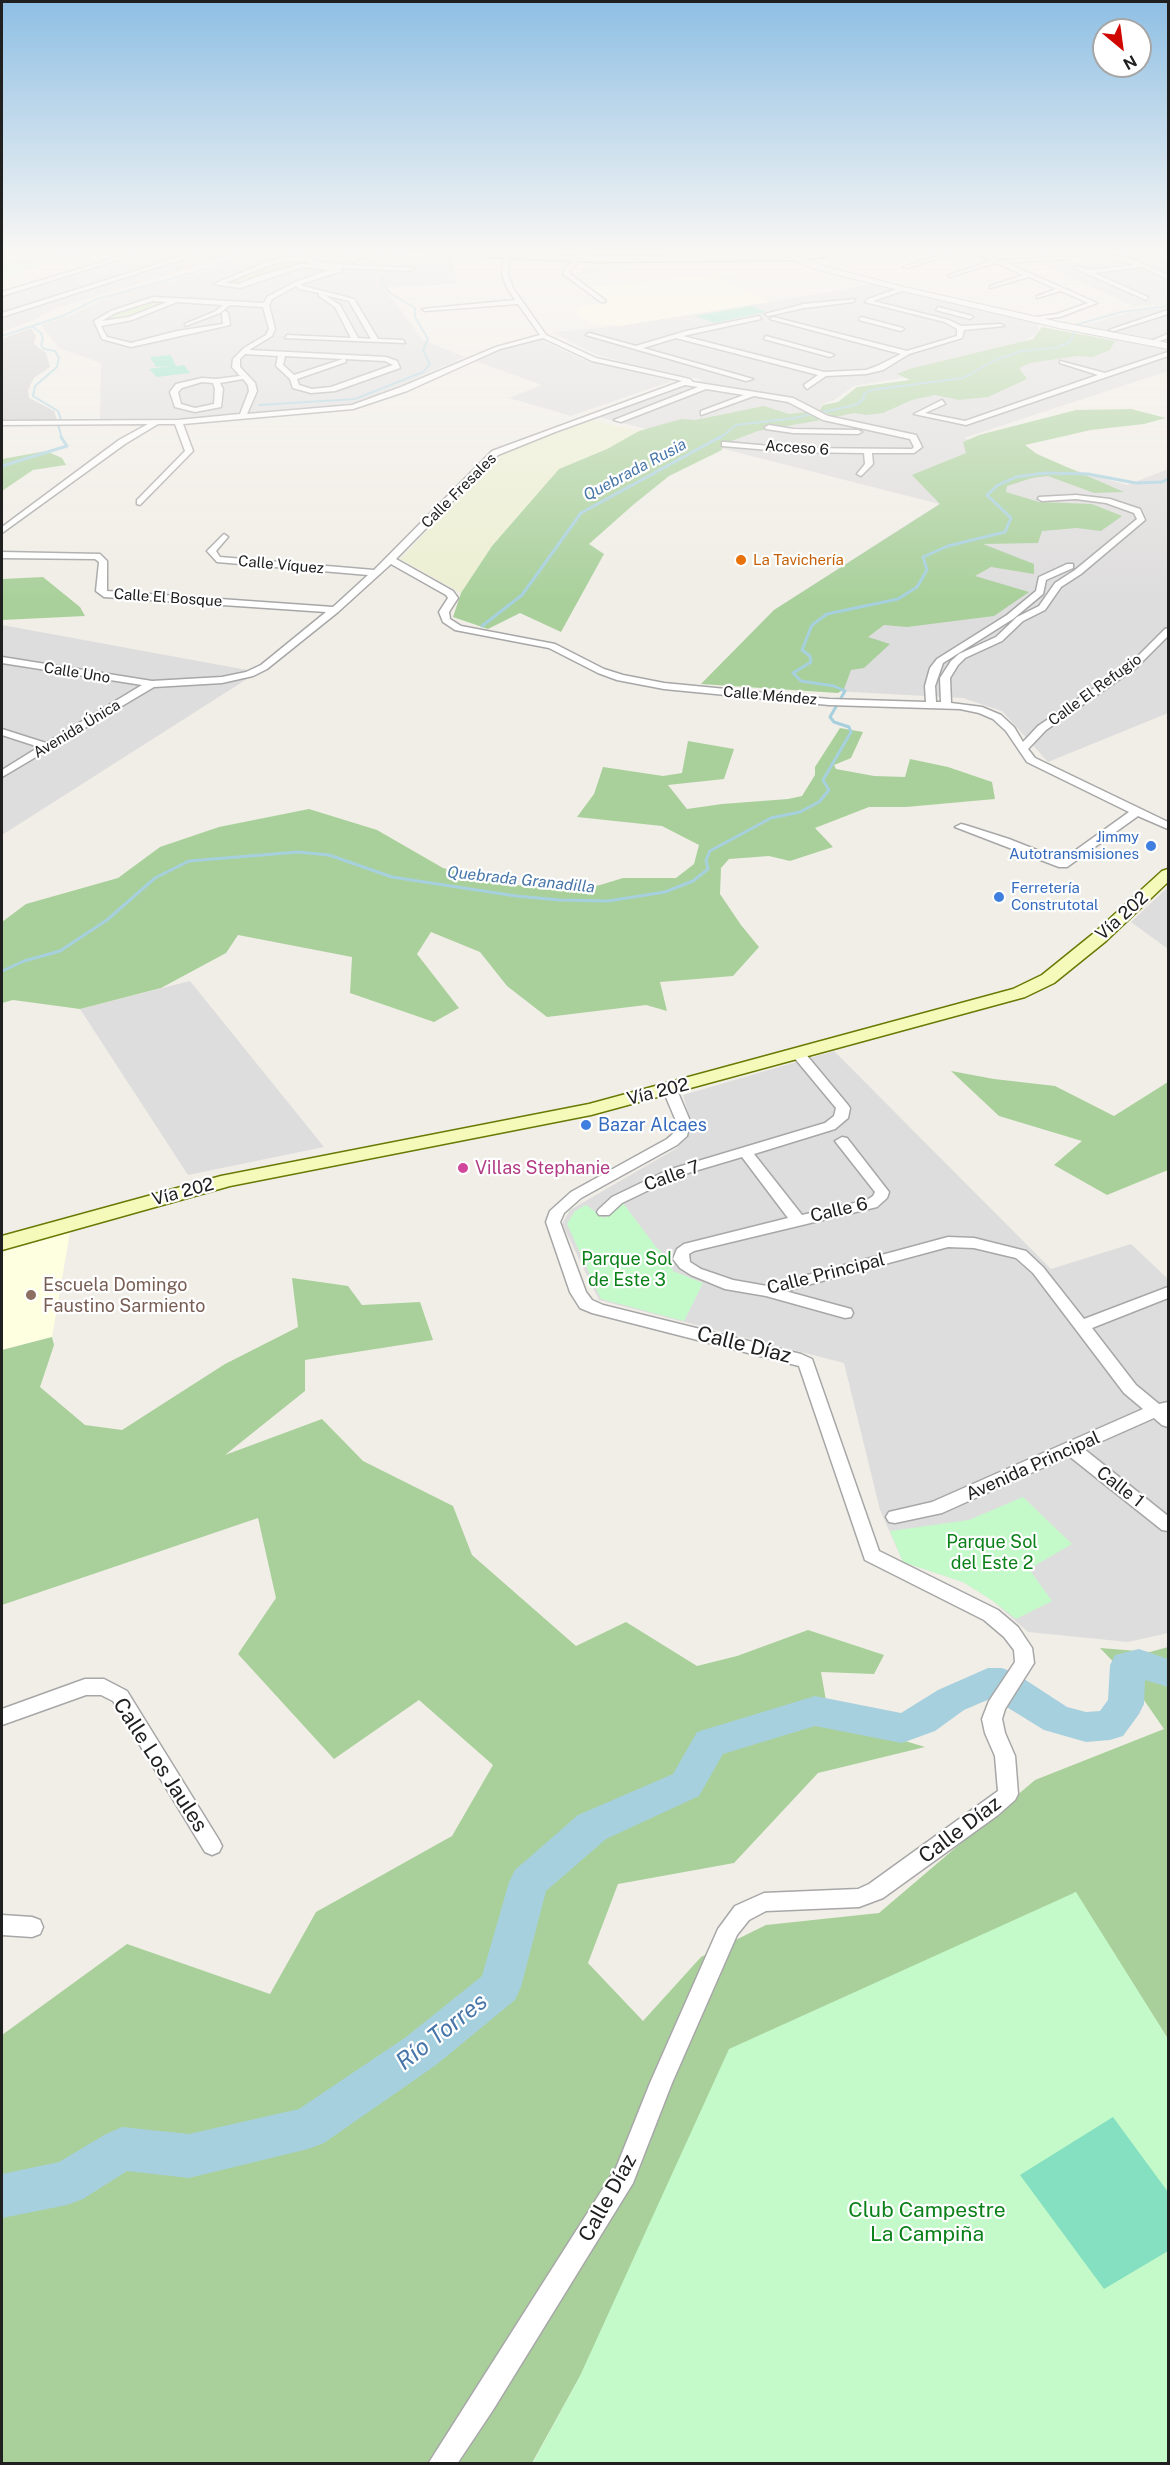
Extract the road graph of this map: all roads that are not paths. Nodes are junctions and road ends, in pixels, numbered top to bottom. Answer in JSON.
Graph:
{"nodes":[{"id":1,"x":239,"y":369,"type":"edge"},
{"id":2,"x":283,"y":369,"type":"edge"},
{"id":3,"x":319,"y":369,"type":"edge"},
{"id":4,"x":388,"y":369,"type":"edge"},
{"id":5,"x":448,"y":369,"type":"edge"},
{"id":6,"x":631,"y":369,"type":"edge"},
{"id":7,"x":714,"y":369,"type":"edge"},
{"id":8,"x":804,"y":369,"type":"edge"},
{"id":9,"x":876,"y":369,"type":"edge"},
{"id":10,"x":1085,"y":369,"type":"edge"},
{"id":11,"x":1121,"y":369,"type":"edge"},
{"id":12,"x":824,"y":374,"type":"junction"},
{"id":13,"x":1104,"y":375,"type":"junction"},
{"id":14,"x":243,"y":376,"type":"junction"},
{"id":15,"x":292,"y":378,"type":"junction"},
{"id":16,"x":749,"y":379,"type":"dead end"},
{"id":17,"x":202,"y":380,"type":"junction"},
{"id":18,"x":216,"y":381,"type":"junction"},
{"id":19,"x":687,"y":382,"type":"junction"},
{"id":20,"x":709,"y":385,"type":"junction"},
{"id":21,"x":807,"y":387,"type":"dead end"},
{"id":22,"x":756,"y":393,"type":"junction"},
{"id":23,"x":942,"y":402,"type":"dead end"},
{"id":24,"x":704,"y":413,"type":"dead end"},
{"id":25,"x":242,"y":418,"type":"junction"},
{"id":26,"x":618,"y":420,"type":"dead end"},
{"id":27,"x":178,"y":422,"type":"junction"},
{"id":28,"x":2,"y":423,"type":"edge"},
{"id":29,"x":156,"y":423,"type":"junction"},
{"id":30,"x":769,"y":427,"type":"dead end"},
{"id":31,"x":876,"y":429,"type":"junction"},
{"id":32,"x":725,"y":444,"type":"dead end"},
{"id":33,"x":868,"y":451,"type":"junction"},
{"id":34,"x":861,"y":474,"type":"dead end"},
{"id":35,"x":140,"y":502,"type":"dead end"},
{"id":36,"x":2,"y":531,"type":"edge"},
{"id":37,"x":224,"y":537,"type":"dead end"},
{"id":38,"x":2,"y":555,"type":"edge"},
{"id":39,"x":390,"y":560,"type":"junction"},
{"id":40,"x":375,"y":573,"type":"junction"},
{"id":41,"x":335,"y":610,"type":"junction"},
{"id":42,"x":1168,"y":631,"type":"edge"},
{"id":43,"x":2,"y":660,"type":"edge"},
{"id":44,"x":152,"y":684,"type":"junction"},
{"id":45,"x":931,"y":705,"type":"junction"},
{"id":46,"x":946,"y":706,"type":"junction"},
{"id":47,"x":2,"y":732,"type":"edge"},
{"id":48,"x":48,"y":747,"type":"junction"},
{"id":49,"x":1022,"y":749,"type":"junction"},
{"id":50,"x":2,"y":774,"type":"edge"},
{"id":51,"x":1137,"y":811,"type":"junction"},
{"id":52,"x":1168,"y":826,"type":"edge"},
{"id":53,"x":961,"y":827,"type":"dead end"},
{"id":54,"x":1168,"y":874,"type":"edge"},
{"id":55,"x":799,"y":1055,"type":"junction"},
{"id":56,"x":670,"y":1090,"type":"junction"},
{"id":57,"x":842,"y":1141,"type":"dead end"},
{"id":58,"x":745,"y":1152,"type":"junction"},
{"id":59,"x":604,"y":1212,"type":"dead end"},
{"id":60,"x":798,"y":1220,"type":"junction"},
{"id":61,"x":2,"y":1243,"type":"edge"},
{"id":62,"x":767,"y":1292,"type":"junction"},
{"id":63,"x":1168,"y":1292,"type":"edge"},
{"id":64,"x":844,"y":1313,"type":"dead end"},
{"id":65,"x":1082,"y":1326,"type":"junction"},
{"id":66,"x":1164,"y":1413,"type":"edge"},
{"id":67,"x":1072,"y":1449,"type":"junction"},
{"id":68,"x":895,"y":1517,"type":"dead end"},
{"id":69,"x":1168,"y":1525,"type":"edge"},
{"id":70,"x":2,"y":1717,"type":"edge"},
{"id":71,"x":212,"y":1846,"type":"dead end"},
{"id":72,"x":2,"y":1925,"type":"edge"},
{"id":73,"x":32,"y":1927,"type":"dead end"},
{"id":74,"x":441,"y":2463,"type":"edge"}],
"edges":[{"from":1,"to":14,"type":"street"},
{"from":2,"to":15,"type":"street"},
{"from":3,"to":15,"type":"street"},
{"from":4,"to":15,"type":"street"},
{"from":5,"to":25,"type":"street"},
{"from":6,"to":19,"type":"street"},
{"from":7,"to":16,"type":"street"},
{"from":8,"to":12,"type":"street"},
{"from":9,"to":12,"type":"street"},
{"from":10,"to":13,"type":"street"},
{"from":11,"to":13,"type":"street"},
{"from":12,"to":21,"type":"street"},
{"from":13,"to":23,"type":"street"},
{"from":14,"to":17,"type":"street"},
{"from":14,"to":18,"type":"street"},
{"from":14,"to":25,"type":"street"},
{"from":17,"to":18,"type":"street"},
{"from":17,"to":18,"type":"street"},
{"from":19,"to":20,"type":"street"},
{"from":19,"to":39,"type":"street","name":"Calle Fresales"},
{"from":20,"to":22,"type":"street"},
{"from":20,"to":26,"type":"street"},
{"from":22,"to":24,"type":"street"},
{"from":22,"to":31,"type":"street"},
{"from":25,"to":27,"type":"street"},
{"from":27,"to":29,"type":"street"},
{"from":27,"to":35,"type":"street"},
{"from":28,"to":29,"type":"street"},
{"from":29,"to":36,"type":"street"},
{"from":30,"to":31,"type":"street"},
{"from":31,"to":33,"type":"street","name":"Acceso 6"},
{"from":32,"to":33,"type":"street","name":"Acceso 6"},
{"from":33,"to":34,"type":"street"},
{"from":37,"to":40,"type":"street","name":"Calle Víquez"},
{"from":38,"to":41,"type":"street","name":"Calle El Bosque"},
{"from":39,"to":40,"type":"street","name":"Calle Fresales"},
{"from":39,"to":45,"type":"street","name":"Calle Méndez"},
{"from":40,"to":41,"type":"street","name":"Calle Fresales"},
{"from":41,"to":44,"type":"street","name":"Calle Fresales"},
{"from":42,"to":49,"type":"street","name":"Calle El Refugio"},
{"from":43,"to":44,"type":"street","name":"Calle Uno"},
{"from":44,"to":48,"type":"street","name":"Avenida Única"},
{"from":45,"to":46,"type":"street","name":"Calle Méndez"},
{"from":45,"to":46,"type":"street"},
{"from":46,"to":49,"type":"street","name":"Calle Méndez"},
{"from":47,"to":48,"type":"street"},
{"from":48,"to":50,"type":"street","name":"Avenida Única"},
{"from":49,"to":51,"type":"street","name":"Calle Méndez"},
{"from":51,"to":52,"type":"street","name":"Calle Méndez"},
{"from":51,"to":53,"type":"street"},
{"from":54,"to":55,"type":"main road","name":"Vía 202"},
{"from":55,"to":56,"type":"main road","name":"Vía 202"},
{"from":55,"to":58,"type":"street"},
{"from":56,"to":61,"type":"main road","name":"Vía 202"},
{"from":56,"to":74,"type":"street","name":"Calle Díaz"},
{"from":57,"to":60,"type":"street","name":"Calle 6"},
{"from":58,"to":59,"type":"street","name":"Calle 7"},
{"from":58,"to":60,"type":"street"},
{"from":60,"to":62,"type":"street","name":"Calle Principal"},
{"from":62,"to":64,"type":"street"},
{"from":62,"to":65,"type":"street","name":"Calle Principal"},
{"from":63,"to":65,"type":"street"},
{"from":65,"to":66,"type":"street","name":"Calle Principal"},
{"from":66,"to":67,"type":"street","name":"Avenida Principal"},
{"from":67,"to":68,"type":"street","name":"Avenida Principal"},
{"from":67,"to":69,"type":"street","name":"Calle 1"},
{"from":70,"to":71,"type":"street","name":"Calle Los Jaules"},
{"from":72,"to":73,"type":"street"}]}
